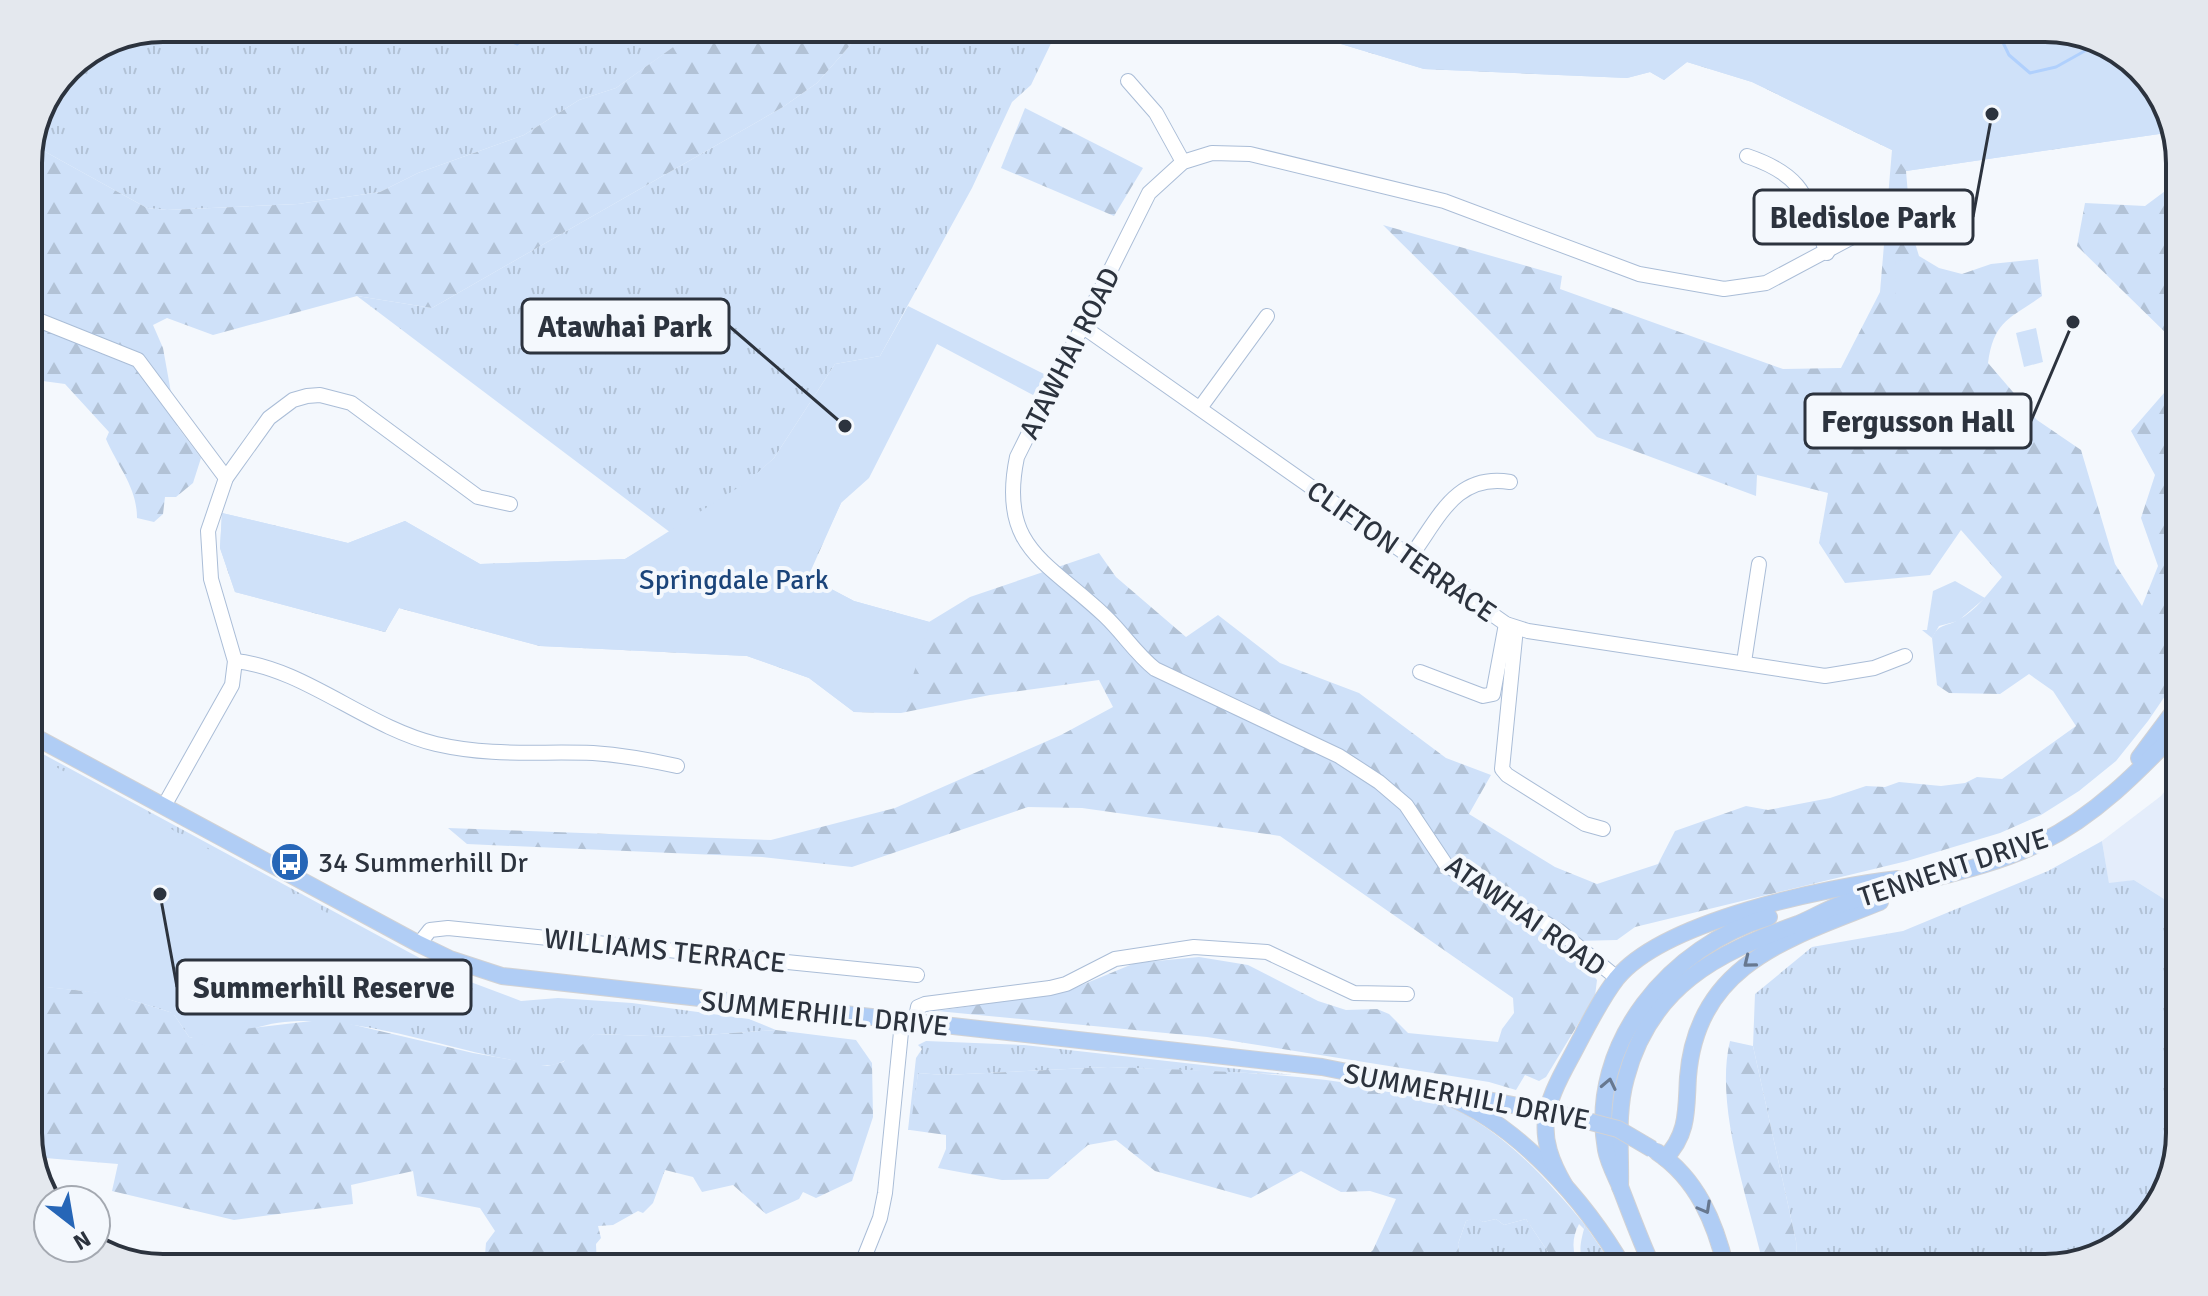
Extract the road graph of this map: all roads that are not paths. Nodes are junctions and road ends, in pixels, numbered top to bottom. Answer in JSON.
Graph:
{"nodes":[{"id":1,"x":1128,"y":81,"type":"dead end"},
{"id":2,"x":1747,"y":156,"type":"dead end"},
{"id":3,"x":1183,"y":162,"type":"junction"},
{"id":4,"x":1873,"y":226,"type":"dead end"},
{"id":5,"x":1827,"y":253,"type":"junction"},
{"id":6,"x":1267,"y":316,"type":"dead end"},
{"id":7,"x":42,"y":322,"type":"edge"},
{"id":8,"x":1082,"y":326,"type":"junction"},
{"id":9,"x":1200,"y":408,"type":"junction"},
{"id":10,"x":226,"y":478,"type":"junction"},
{"id":11,"x":1510,"y":482,"type":"dead end"},
{"id":12,"x":510,"y":504,"type":"dead end"},
{"id":13,"x":1411,"y":556,"type":"junction"},
{"id":14,"x":1759,"y":564,"type":"dead end"},
{"id":15,"x":1511,"y":626,"type":"junction"},
{"id":16,"x":1905,"y":656,"type":"dead end"},
{"id":17,"x":235,"y":661,"type":"junction"},
{"id":18,"x":1744,"y":662,"type":"junction"},
{"id":19,"x":1420,"y":672,"type":"dead end"},
{"id":20,"x":2166,"y":721,"type":"edge"},
{"id":21,"x":42,"y":741,"type":"edge"},
{"id":22,"x":2166,"y":742,"type":"edge"},
{"id":23,"x":677,"y":766,"type":"dead end"},
{"id":24,"x":2103,"y":803,"type":"junction"},
{"id":25,"x":164,"y":806,"type":"junction"},
{"id":26,"x":1603,"y":829,"type":"dead end"},
{"id":27,"x":1948,"y":874,"type":"junction"},
{"id":28,"x":419,"y":944,"type":"junction"},
{"id":29,"x":917,"y":975,"type":"dead end"},
{"id":30,"x":1617,"y":978,"type":"junction"},
{"id":31,"x":1407,"y":994,"type":"dead end"},
{"id":32,"x":909,"y":1022,"type":"junction"},
{"id":33,"x":1415,"y":1084,"type":"junction"},
{"id":34,"x":1546,"y":1111,"type":"junction"},
{"id":35,"x":1659,"y":1153,"type":"junction"},
{"id":36,"x":1565,"y":1186,"type":"junction"},
{"id":37,"x":866,"y":1254,"type":"edge"},
{"id":38,"x":1613,"y":1254,"type":"edge"},
{"id":39,"x":1647,"y":1254,"type":"edge"},
{"id":40,"x":1722,"y":1254,"type":"edge"}],
"edges":[{"from":1,"to":3,"type":"street"},
{"from":2,"to":5,"type":"street"},
{"from":3,"to":5,"type":"street"},
{"from":3,"to":8,"type":"street","name":"ATAWHAI ROAD"},
{"from":4,"to":5,"type":"street"},
{"from":6,"to":9,"type":"street"},
{"from":7,"to":10,"type":"street"},
{"from":8,"to":9,"type":"street","name":"CLIFTON TERRACE"},
{"from":8,"to":30,"type":"street","name":"ATAWHAI ROAD"},
{"from":9,"to":13,"type":"street","name":"CLIFTON TERRACE"},
{"from":10,"to":12,"type":"street"},
{"from":10,"to":17,"type":"street"},
{"from":11,"to":13,"type":"street"},
{"from":13,"to":15,"type":"street","name":"CLIFTON TERRACE"},
{"from":14,"to":18,"type":"street"},
{"from":15,"to":18,"type":"street","name":"CLIFTON TERRACE"},
{"from":15,"to":19,"type":"street"},
{"from":15,"to":26,"type":"street"},
{"from":16,"to":18,"type":"street","name":"CLIFTON TERRACE"},
{"from":17,"to":23,"type":"street"},
{"from":17,"to":25,"type":"street"},
{"from":20,"to":24,"type":"main road","name":"TENNENT DRIVE"},
{"from":21,"to":25,"type":"main road","name":"SUMMERHILL DRIVE"},
{"from":22,"to":24,"type":"main road","name":"TENNENT DRIVE"},
{"from":24,"to":27,"type":"main road","name":"TENNENT DRIVE"},
{"from":25,"to":28,"type":"main road","name":"SUMMERHILL DRIVE"},
{"from":27,"to":30,"type":"main road"},
{"from":27,"to":35,"type":"main road","one_way":true},
{"from":27,"to":39,"type":"main road","name":"TENNENT DRIVE"},
{"from":28,"to":29,"type":"street","name":"WILLIAMS TERRACE"},
{"from":28,"to":32,"type":"main road","name":"SUMMERHILL DRIVE"},
{"from":30,"to":34,"type":"main road"},
{"from":31,"to":32,"type":"street"},
{"from":32,"to":33,"type":"main road","name":"SUMMERHILL DRIVE"},
{"from":32,"to":37,"type":"street"},
{"from":33,"to":34,"type":"main road","name":"SUMMERHILL DRIVE"},
{"from":33,"to":36,"type":"main road"},
{"from":34,"to":35,"type":"main road","name":"SUMMERHILL DRIVE","bridge":true},
{"from":34,"to":36,"type":"main road"},
{"from":35,"to":40,"type":"main road","name":"SUMMERHILL DRIVE","one_way":true},
{"from":36,"to":38,"type":"main road"}]}
